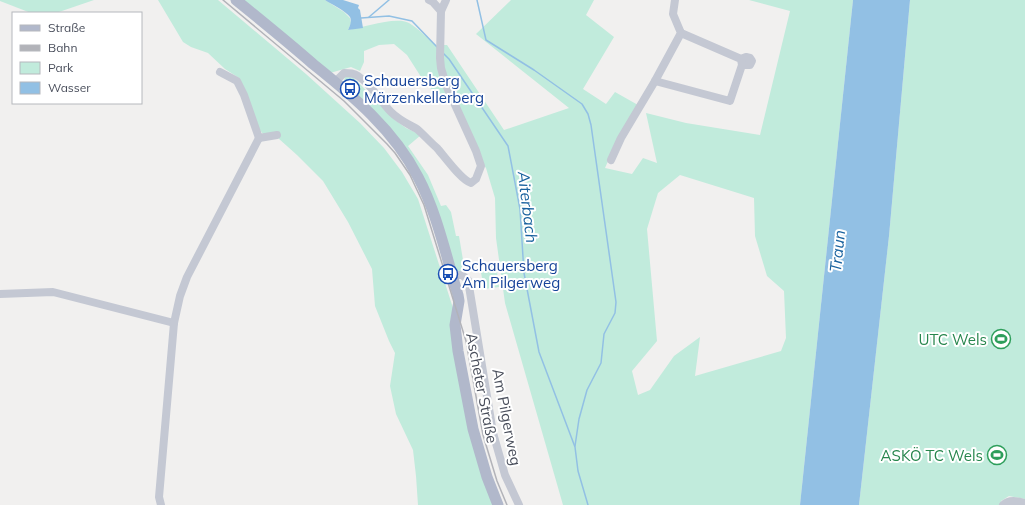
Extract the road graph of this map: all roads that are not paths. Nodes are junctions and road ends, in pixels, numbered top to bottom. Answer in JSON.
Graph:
{"nodes":[{"id":1,"x":236,"y":0,"type":"edge"},
{"id":2,"x":429,"y":0,"type":"edge"},
{"id":3,"x":446,"y":0,"type":"edge"},
{"id":4,"x":676,"y":0,"type":"edge"},
{"id":5,"x":441,"y":11,"type":"junction"},
{"id":6,"x":681,"y":33,"type":"junction"},
{"id":7,"x":220,"y":72,"type":"dead end"},
{"id":8,"x":656,"y":80,"type":"junction"},
{"id":9,"x":335,"y":82,"type":"junction"},
{"id":10,"x":277,"y":134,"type":"dead end"},
{"id":11,"x":258,"y":140,"type":"junction"},
{"id":12,"x":611,"y":160,"type":"dead end"},
{"id":13,"x":452,"y":275,"type":"junction"},
{"id":14,"x":0,"y":294,"type":"edge"},
{"id":15,"x":174,"y":324,"type":"junction"},
{"id":16,"x":1025,"y":503,"type":"edge"},
{"id":17,"x":161,"y":505,"type":"edge"},
{"id":18,"x":498,"y":505,"type":"edge"},
{"id":19,"x":519,"y":505,"type":"edge"},
{"id":20,"x":1003,"y":505,"type":"edge"}],
"edges":[{"from":1,"to":9,"type":"main road","name":"Ascheter Straße"},
{"from":2,"to":5,"type":"street"},
{"from":3,"to":5,"type":"street"},
{"from":4,"to":6,"type":"street"},
{"from":5,"to":9,"type":"street"},
{"from":6,"to":8,"type":"street"},
{"from":6,"to":8,"type":"street"},
{"from":7,"to":11,"type":"street"},
{"from":8,"to":12,"type":"street"},
{"from":9,"to":13,"type":"main road","name":"Ascheter Straße"},
{"from":10,"to":11,"type":"street"},
{"from":11,"to":15,"type":"street"},
{"from":13,"to":18,"type":"main road","name":"Ascheter Straße"},
{"from":13,"to":19,"type":"street","name":"Am Pilgerweg"},
{"from":14,"to":15,"type":"street"},
{"from":15,"to":17,"type":"street"},
{"from":16,"to":20,"type":"street"}]}
